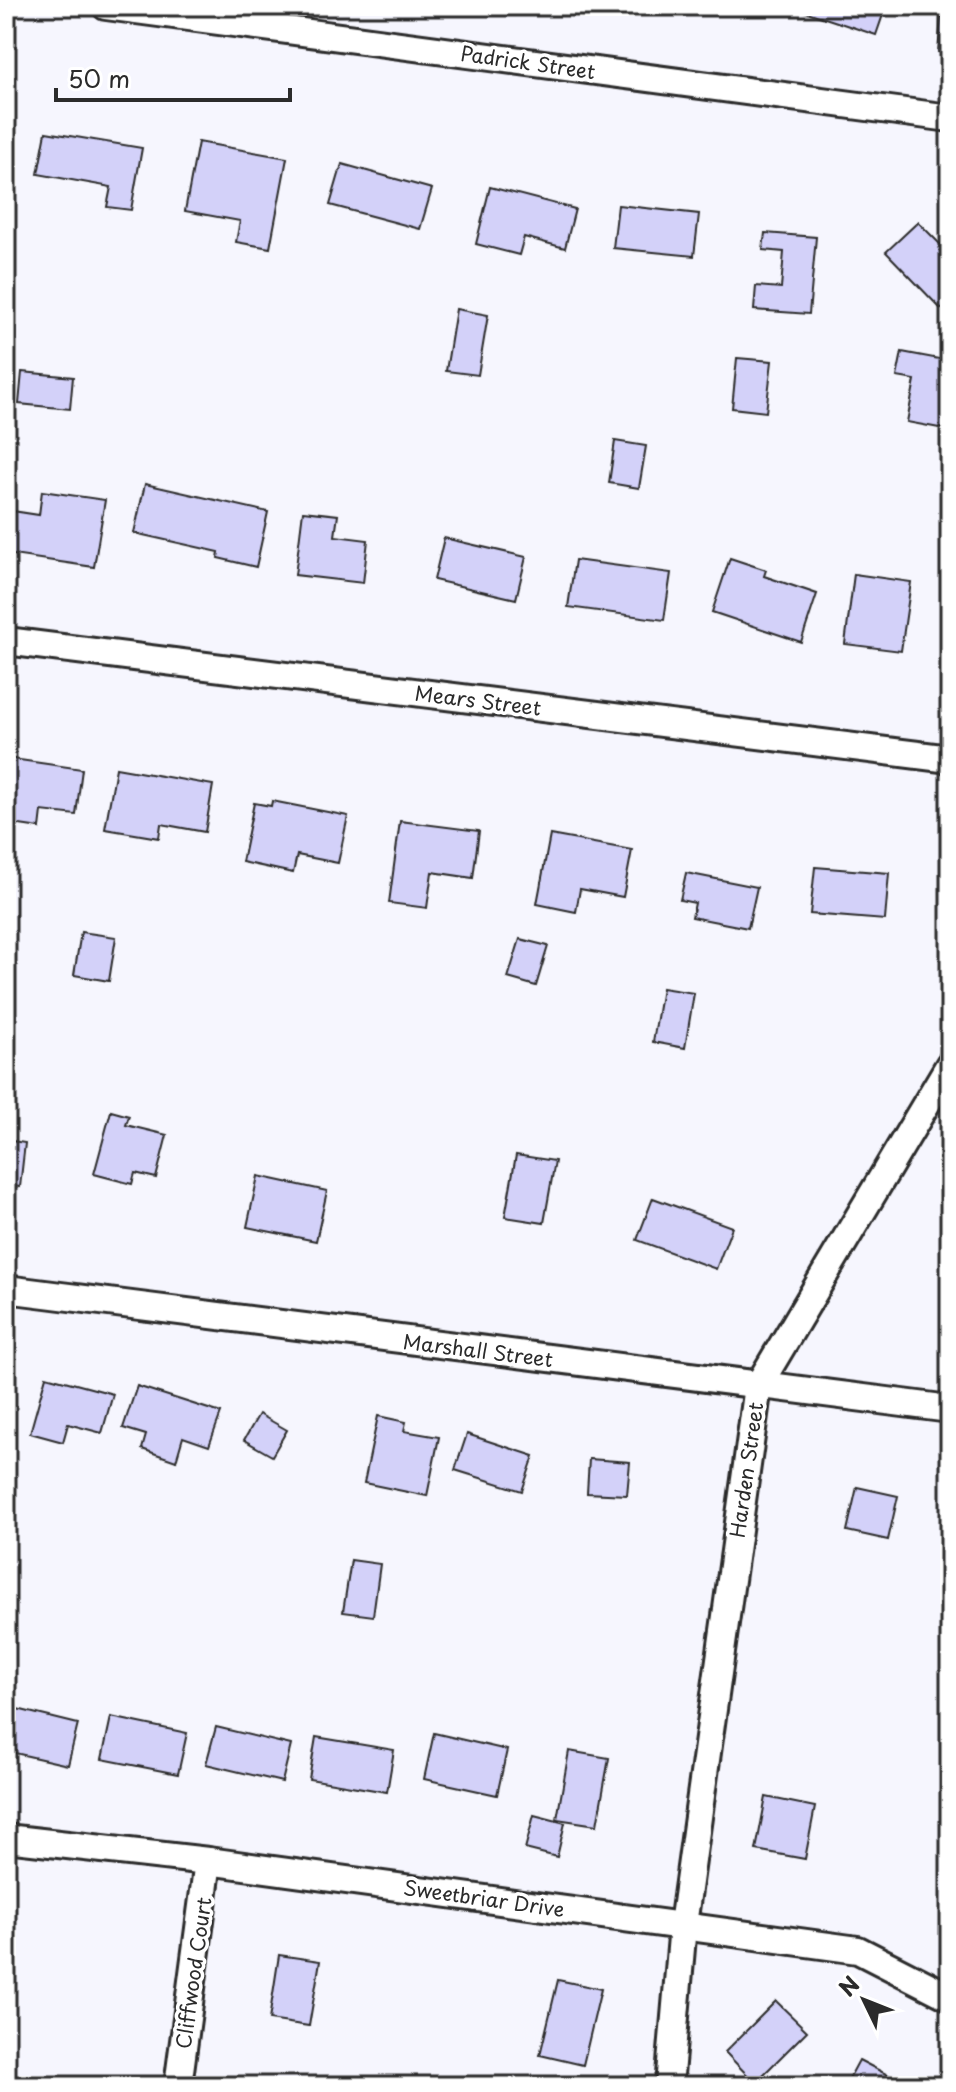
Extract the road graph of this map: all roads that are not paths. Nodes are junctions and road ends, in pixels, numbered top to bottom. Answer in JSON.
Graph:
{"nodes":[{"id":1,"x":106,"y":6,"type":"edge"},
{"id":2,"x":950,"y":118,"type":"edge"},
{"id":3,"x":6,"y":641,"type":"edge"},
{"id":4,"x":950,"y":759,"type":"edge"},
{"id":5,"x":950,"y":1064,"type":"edge"},
{"id":6,"x":6,"y":1289,"type":"edge"},
{"id":7,"x":758,"y":1386,"type":"junction"},
{"id":8,"x":950,"y":1409,"type":"edge"},
{"id":9,"x":6,"y":1838,"type":"edge"},
{"id":10,"x":208,"y":1861,"type":"junction"},
{"id":11,"x":683,"y":1925,"type":"junction"},
{"id":12,"x":950,"y":1997,"type":"edge"},
{"id":13,"x":178,"y":2086,"type":"edge"},
{"id":14,"x":669,"y":2086,"type":"edge"}],
"edges":[{"from":1,"to":2,"type":"street","name":"Padrick Street"},
{"from":3,"to":4,"type":"street","name":"Mears Street"},
{"from":5,"to":7,"type":"street","name":"Harden Street"},
{"from":6,"to":7,"type":"street","name":"Marshall Street"},
{"from":7,"to":8,"type":"street","name":"Marshall Street"},
{"from":7,"to":11,"type":"street","name":"Harden Street"},
{"from":9,"to":10,"type":"street","name":"Sweetbriar Drive"},
{"from":10,"to":11,"type":"street","name":"Sweetbriar Drive"},
{"from":10,"to":13,"type":"street","name":"Cliffwood Court"},
{"from":11,"to":12,"type":"street","name":"Sweetbriar Drive"},
{"from":11,"to":14,"type":"street","name":"Harden Street"}]}
